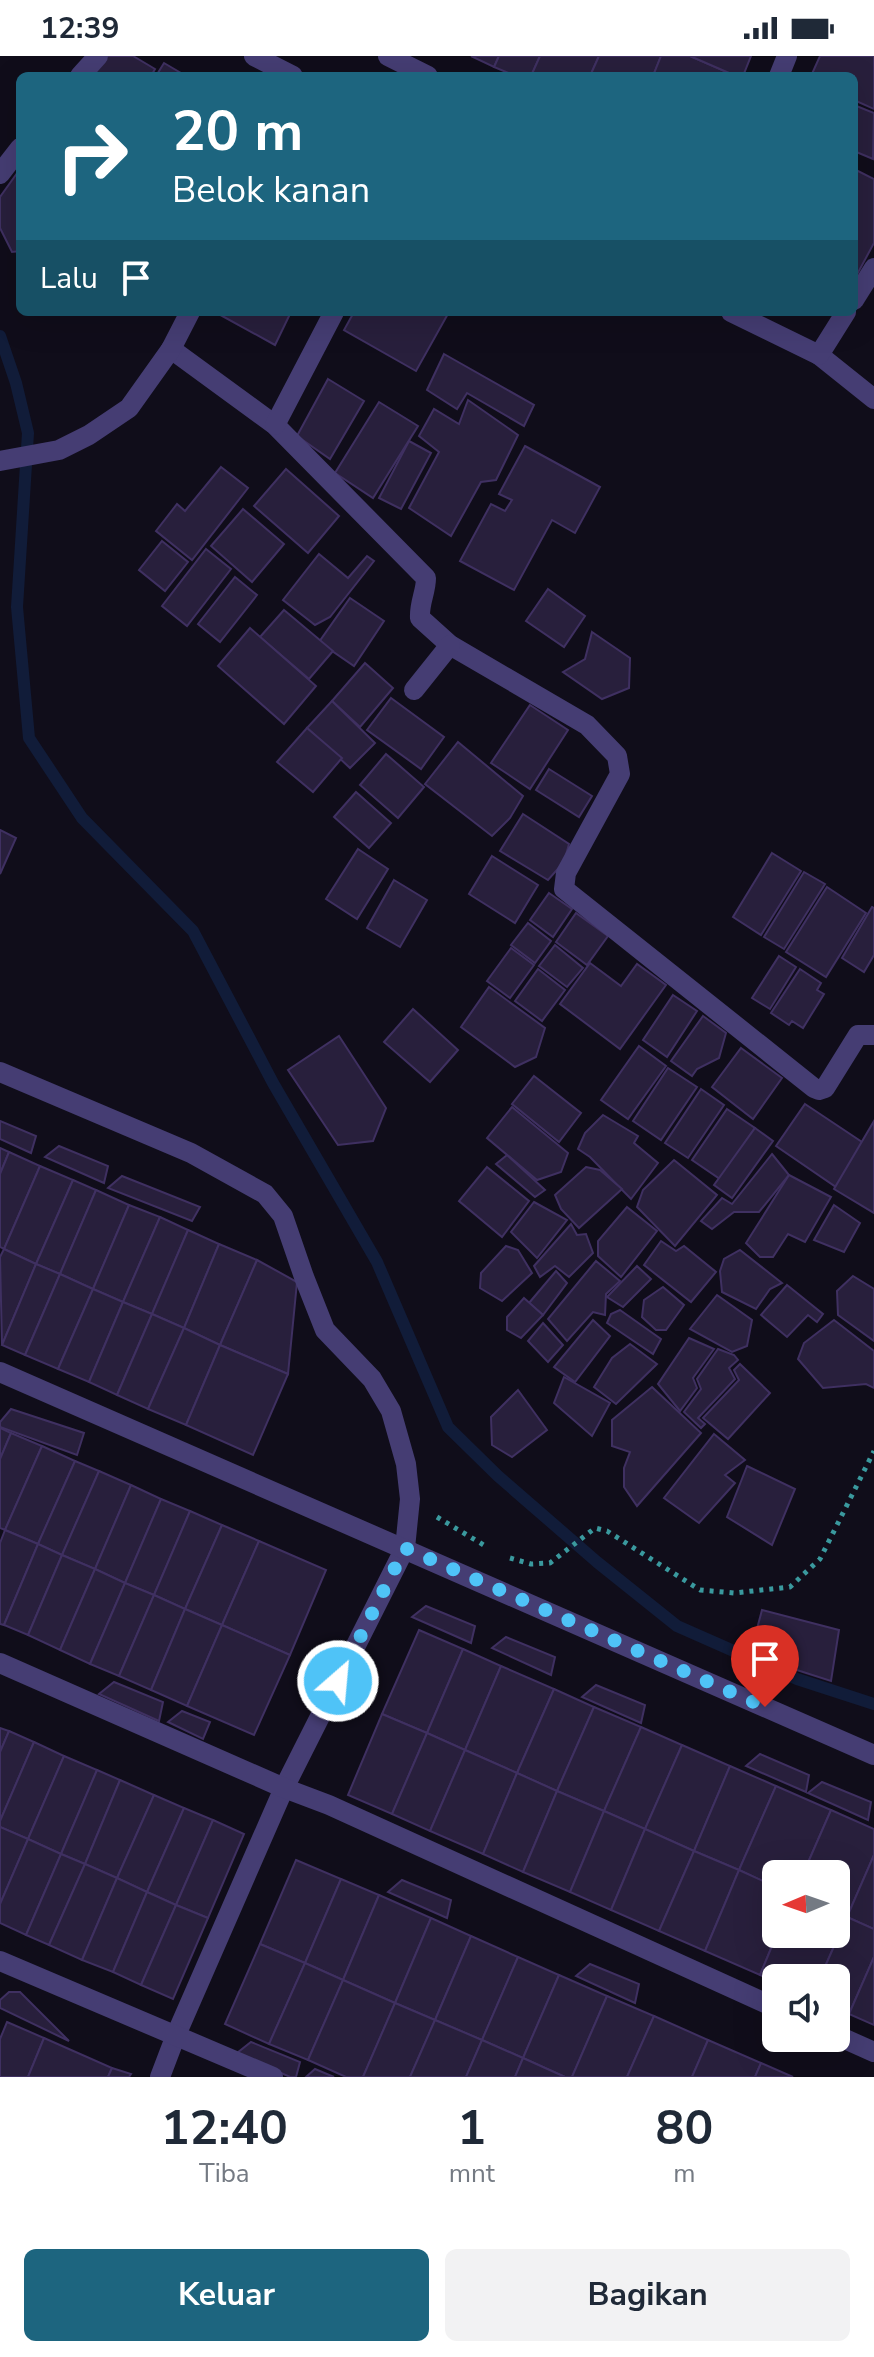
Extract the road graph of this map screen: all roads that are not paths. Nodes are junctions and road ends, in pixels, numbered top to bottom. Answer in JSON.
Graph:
{"nodes":[{"id":1,"x":98,"y":56,"type":"edge"},
{"id":2,"x":254,"y":56,"type":"edge"},
{"id":3,"x":388,"y":56,"type":"edge"},
{"id":4,"x":84,"y":72,"type":"edge"},
{"id":5,"x":285,"y":72,"type":"edge"},
{"id":6,"x":420,"y":72,"type":"edge"},
{"id":7,"x":16,"y":153,"type":"edge"},
{"id":8,"x":0,"y":174,"type":"edge"},
{"id":9,"x":874,"y":268,"type":"edge"},
{"id":10,"x":858,"y":294,"type":"edge"},
{"id":11,"x":188,"y":316,"type":"edge"},
{"id":12,"x":332,"y":316,"type":"edge"},
{"id":13,"x":739,"y":316,"type":"edge"},
{"id":14,"x":843,"y":316,"type":"edge"},
{"id":15,"x":171,"y":349,"type":"junction"},
{"id":16,"x":819,"y":355,"type":"junction"},
{"id":17,"x":874,"y":399,"type":"edge"},
{"id":18,"x":275,"y":425,"type":"junction"},
{"id":19,"x":5,"y":461,"type":"edge"},
{"id":20,"x":450,"y":645,"type":"junction"},
{"id":21,"x":414,"y":690,"type":"dead end"},
{"id":22,"x":874,"y":1035,"type":"edge"},
{"id":23,"x":0,"y":1072,"type":"edge"},
{"id":24,"x":0,"y":1372,"type":"edge"},
{"id":25,"x":405,"y":1548,"type":"junction"},
{"id":26,"x":0,"y":1663,"type":"edge"},
{"id":27,"x":874,"y":1755,"type":"edge"},
{"id":28,"x":284,"y":1788,"type":"junction"},
{"id":29,"x":0,"y":1961,"type":"edge"},
{"id":30,"x":762,"y":2002,"type":"edge"},
{"id":31,"x":176,"y":2035,"type":"junction"},
{"id":32,"x":850,"y":2041,"type":"edge"},
{"id":33,"x":874,"y":2052,"type":"edge"},
{"id":34,"x":160,"y":2077,"type":"edge"},
{"id":35,"x":273,"y":2077,"type":"edge"}],
"edges":[{"from":1,"to":4,"type":"street"},
{"from":2,"to":5,"type":"street"},
{"from":3,"to":6,"type":"street"},
{"from":7,"to":8,"type":"street"},
{"from":9,"to":10,"type":"street"},
{"from":11,"to":15,"type":"street"},
{"from":12,"to":18,"type":"street"},
{"from":13,"to":16,"type":"street"},
{"from":14,"to":16,"type":"street"},
{"from":15,"to":18,"type":"street"},
{"from":15,"to":19,"type":"street"},
{"from":16,"to":17,"type":"street"},
{"from":18,"to":20,"type":"street"},
{"from":20,"to":21,"type":"street"},
{"from":20,"to":22,"type":"street"},
{"from":23,"to":25,"type":"street"},
{"from":24,"to":25,"type":"street"},
{"from":25,"to":27,"type":"street"},
{"from":25,"to":28,"type":"street"},
{"from":26,"to":28,"type":"street"},
{"from":28,"to":30,"type":"street"},
{"from":28,"to":31,"type":"street"},
{"from":29,"to":31,"type":"street"},
{"from":31,"to":34,"type":"street"},
{"from":31,"to":35,"type":"street"},
{"from":32,"to":33,"type":"street"}]}
